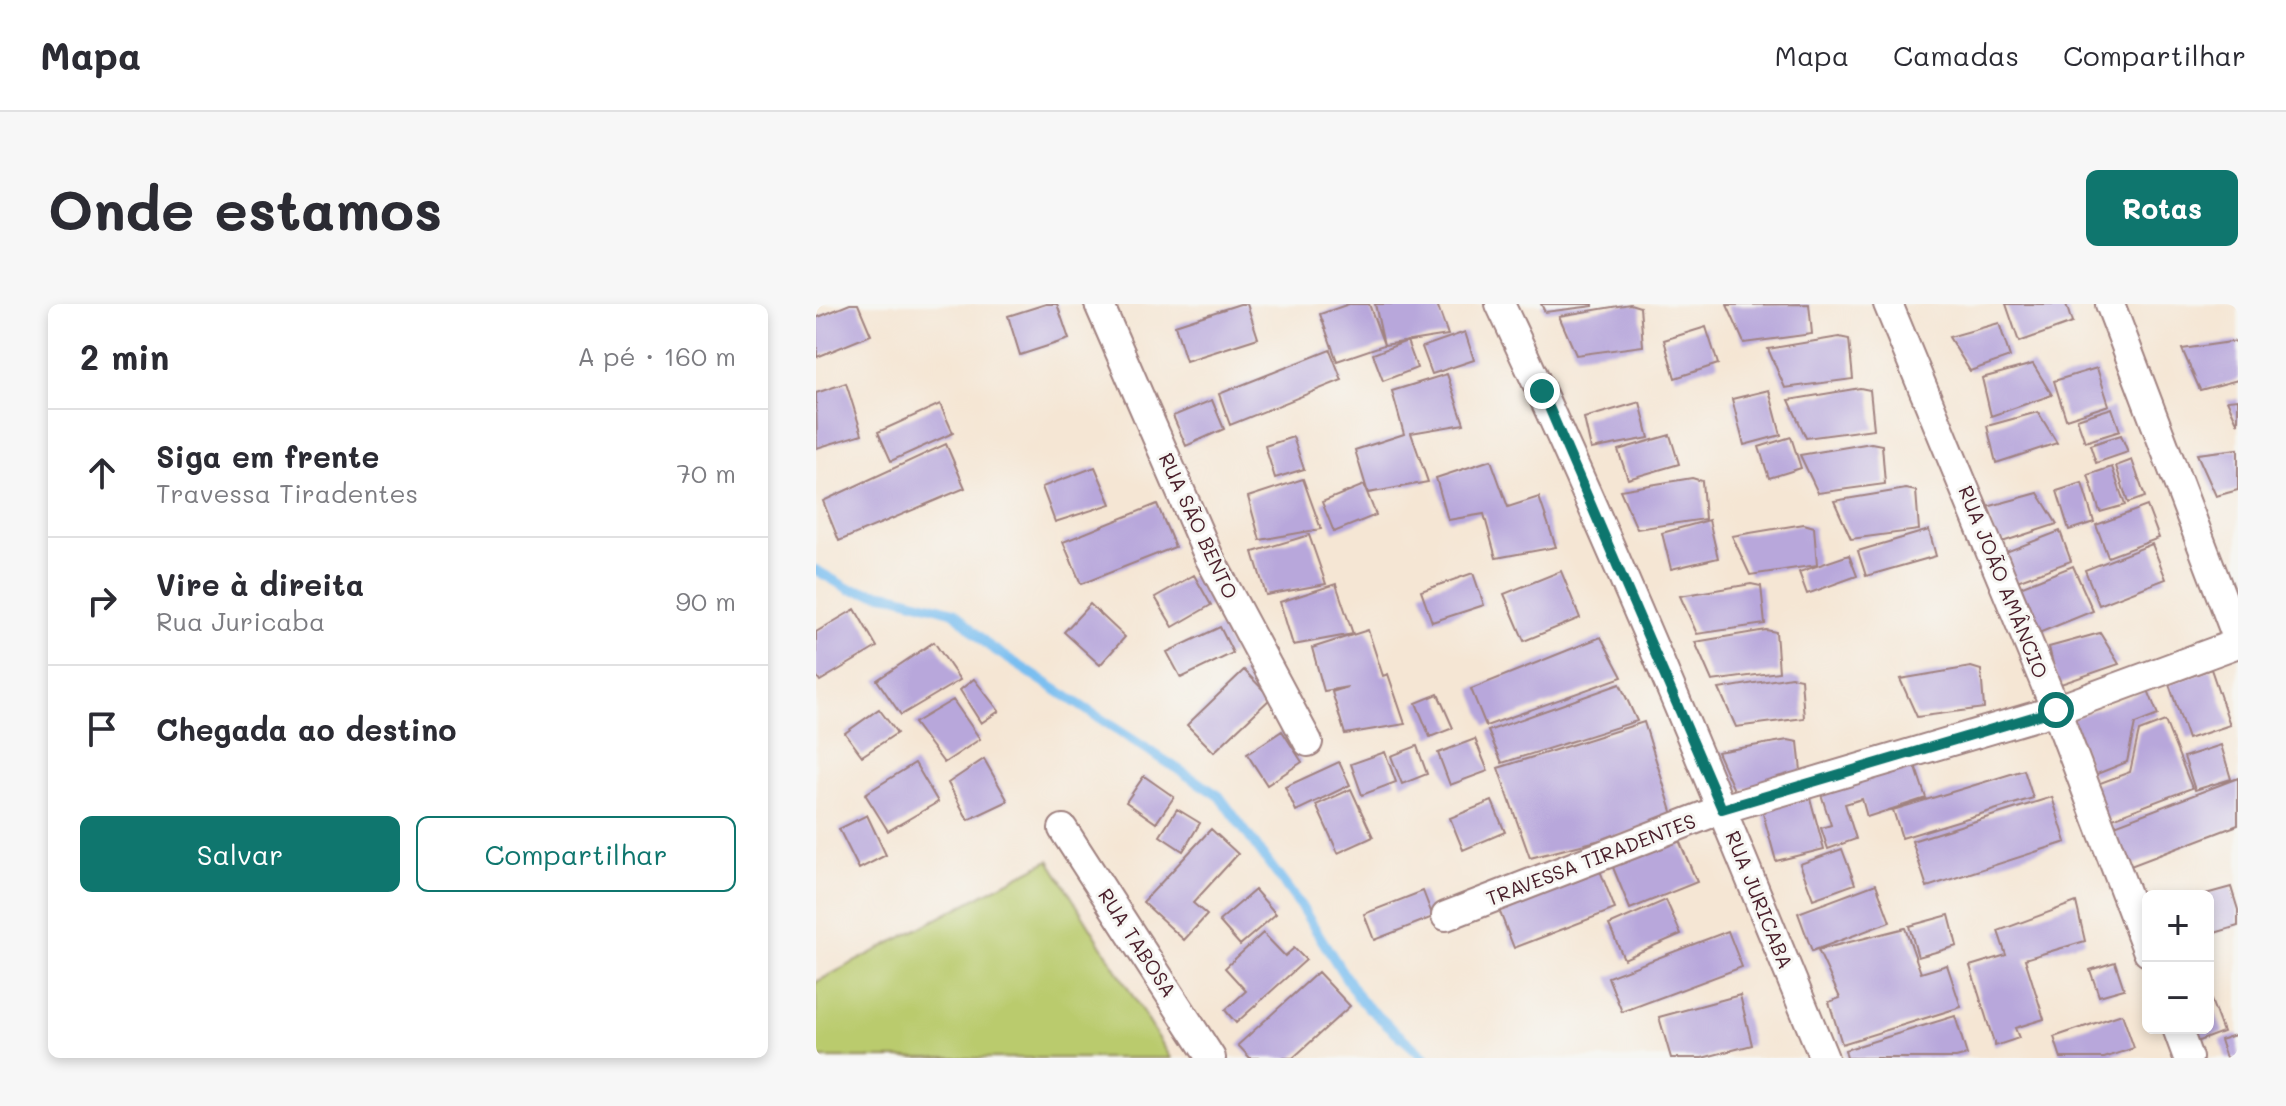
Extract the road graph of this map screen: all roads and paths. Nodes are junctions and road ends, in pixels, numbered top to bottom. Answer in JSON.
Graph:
{"nodes":[{"id":1,"x":1099,"y":304,"type":"edge"},
{"id":2,"x":1500,"y":304,"type":"edge"},
{"id":3,"x":1888,"y":304,"type":"edge"},
{"id":4,"x":2110,"y":304,"type":"edge"},
{"id":5,"x":2238,"y":642,"type":"edge"},
{"id":6,"x":2056,"y":710,"type":"junction"},
{"id":7,"x":1308,"y":742,"type":"dead end"},
{"id":8,"x":1722,"y":809,"type":"junction"},
{"id":9,"x":1063,"y":829,"type":"dead end"},
{"id":10,"x":1446,"y":916,"type":"dead end"},
{"id":11,"x":2142,"y":936,"type":"edge"},
{"id":12,"x":2179,"y":1034,"type":"edge"},
{"id":13,"x":1211,"y":1058,"type":"edge"},
{"id":14,"x":1824,"y":1058,"type":"edge"},
{"id":15,"x":2188,"y":1058,"type":"edge"}],
"edges":[{"from":1,"to":7,"type":"street","name":"RUA SÃO BENTO"},
{"from":2,"to":8,"type":"street","name":"RUA JURICABA"},
{"from":3,"to":6,"type":"street","name":"RUA JOÃO AMÂNCIO"},
{"from":4,"to":5,"type":"street"},
{"from":5,"to":6,"type":"street","name":"TRAVESSA TIRADENTES"},
{"from":6,"to":8,"type":"street","name":"TRAVESSA TIRADENTES"},
{"from":6,"to":11,"type":"street","name":"RUA JOÃO AMÂNCIO"},
{"from":8,"to":10,"type":"street","name":"TRAVESSA TIRADENTES"},
{"from":8,"to":14,"type":"street","name":"RUA JURICABA"},
{"from":9,"to":13,"type":"street","name":"RUA TABOSA"},
{"from":12,"to":15,"type":"street"}]}
